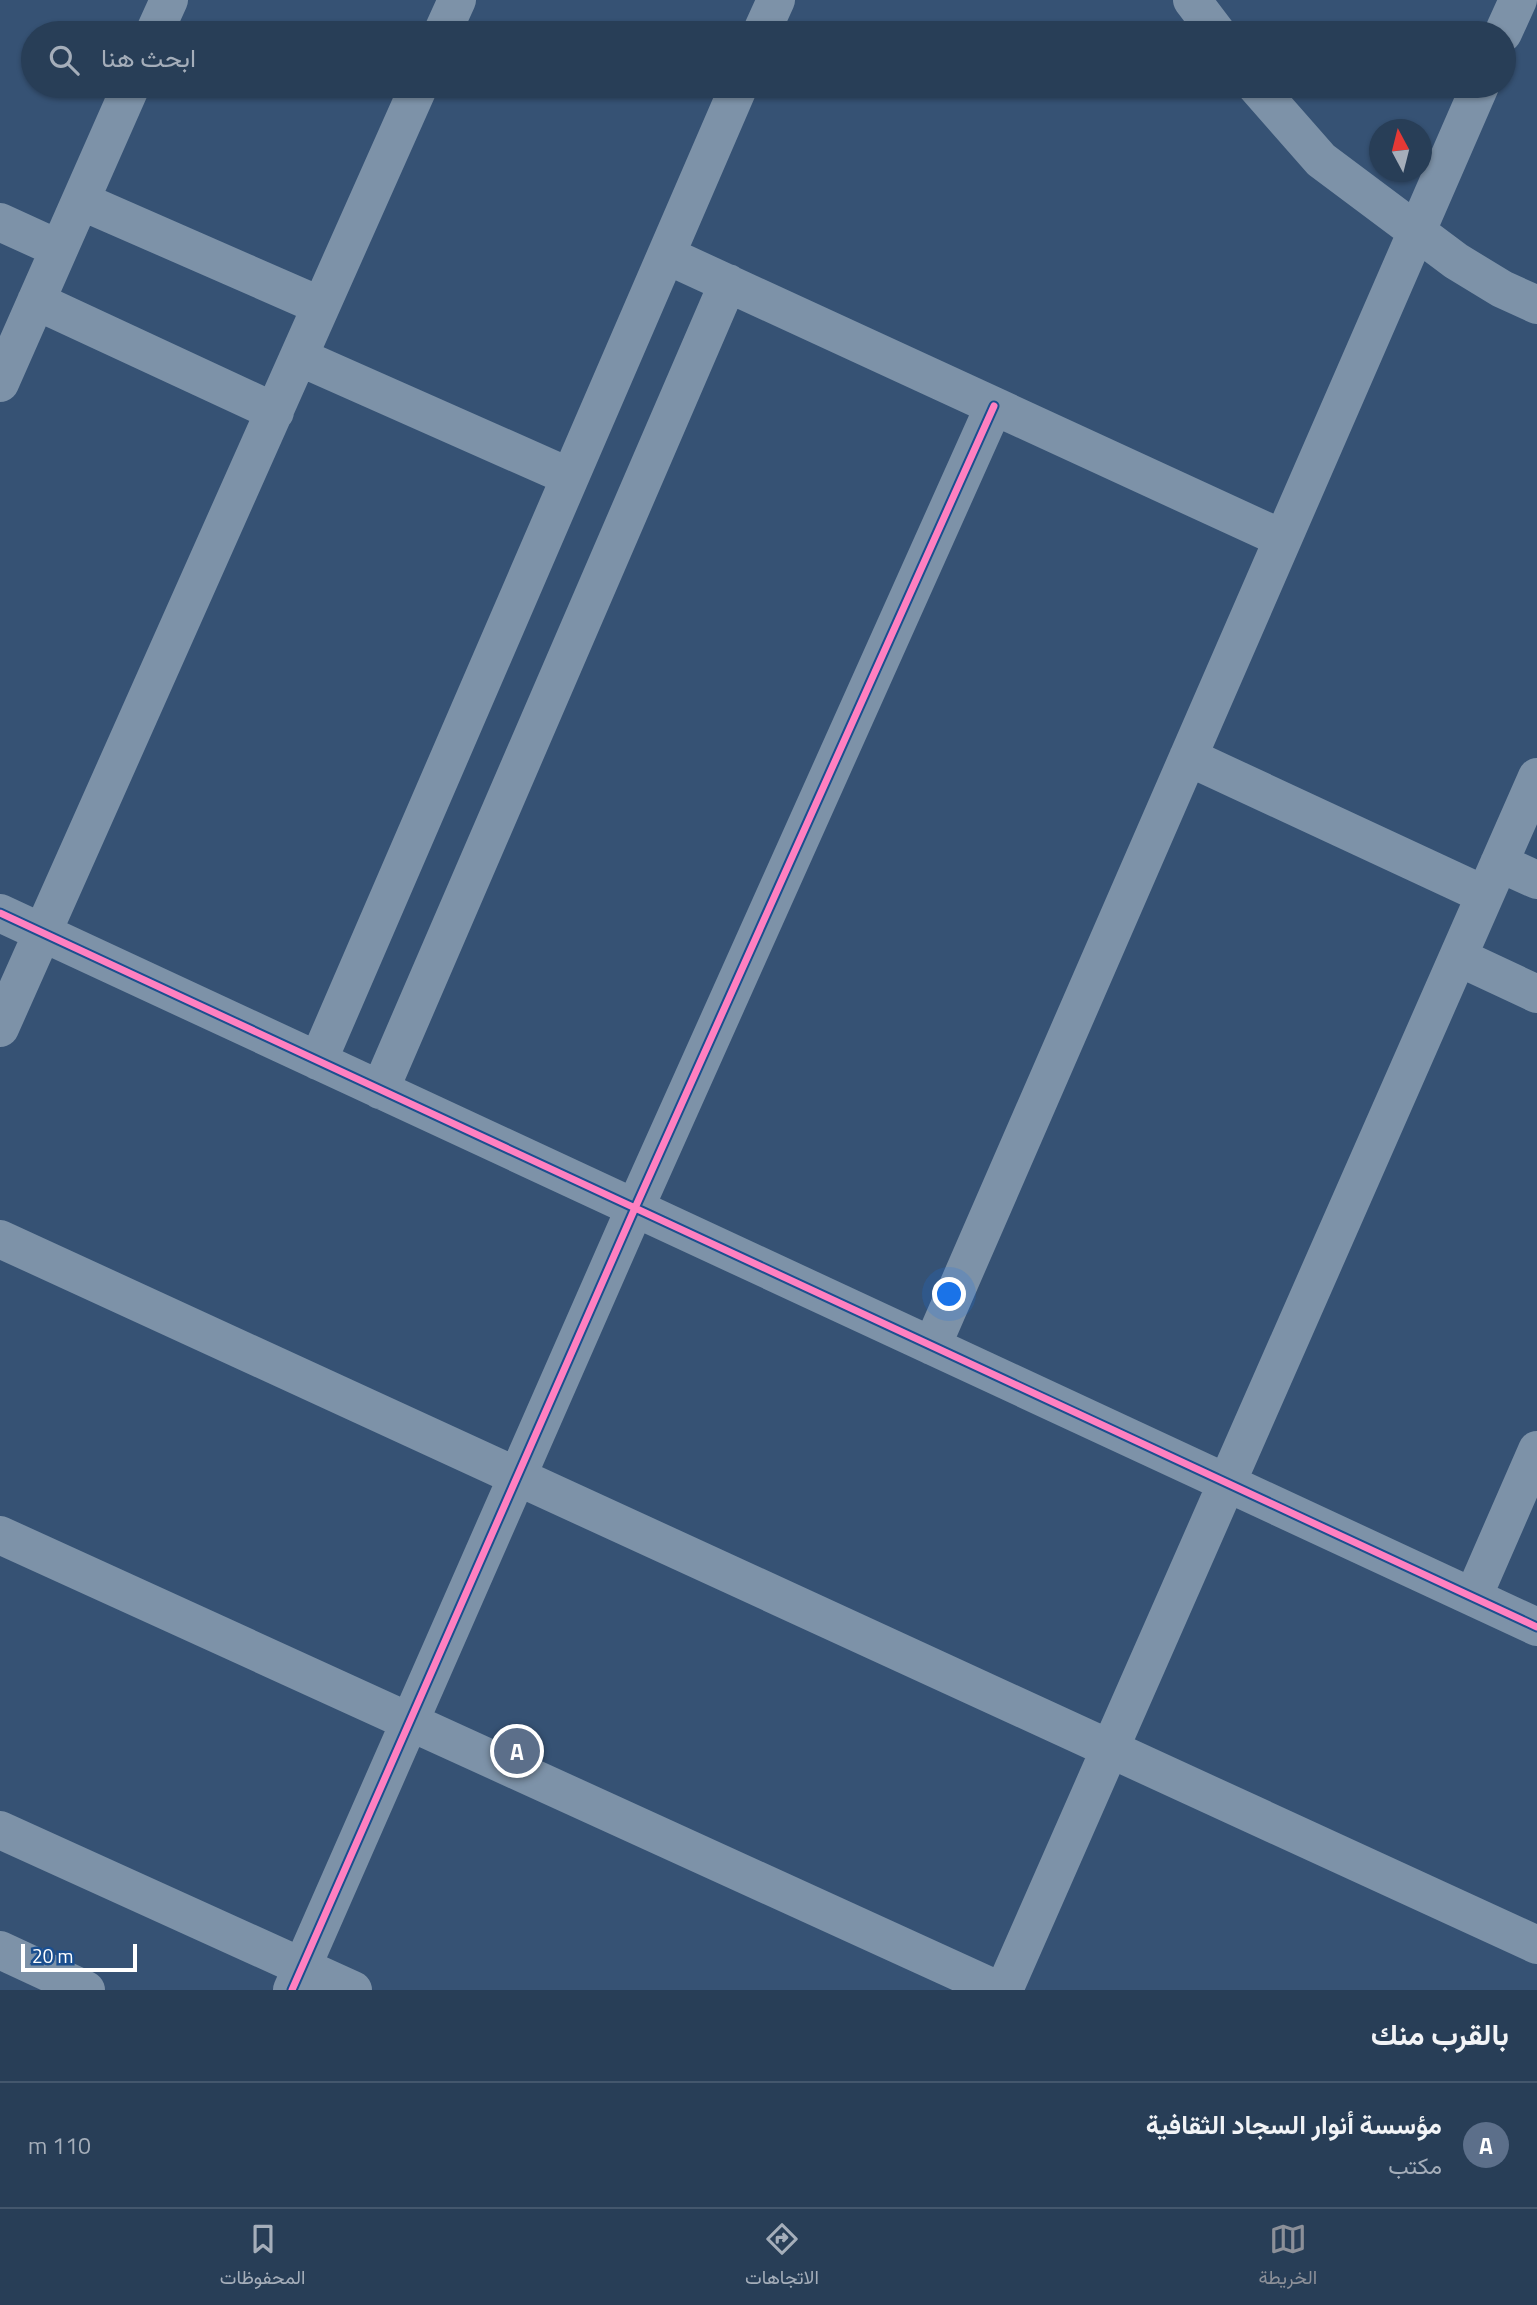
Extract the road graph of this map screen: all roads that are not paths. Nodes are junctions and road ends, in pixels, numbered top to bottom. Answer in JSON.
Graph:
{"nodes":[{"id":1,"x":169,"y":0,"type":"edge"},
{"id":2,"x":457,"y":0,"type":"edge"},
{"id":3,"x":776,"y":0,"type":"edge"},
{"id":4,"x":1192,"y":0,"type":"edge"},
{"id":5,"x":1518,"y":0,"type":"edge"},
{"id":6,"x":160,"y":21,"type":"edge"},
{"id":7,"x":447,"y":21,"type":"edge"},
{"id":8,"x":766,"y":21,"type":"edge"},
{"id":9,"x":1208,"y":21,"type":"edge"},
{"id":10,"x":1508,"y":21,"type":"edge"},
{"id":11,"x":126,"y":98,"type":"edge"},
{"id":12,"x":414,"y":98,"type":"edge"},
{"id":13,"x":734,"y":98,"type":"edge"},
{"id":14,"x":1267,"y":98,"type":"edge"},
{"id":15,"x":1475,"y":98,"type":"edge"},
{"id":16,"x":81,"y":201,"type":"junction"},
{"id":17,"x":0,"y":222,"type":"edge"},
{"id":18,"x":1417,"y":231,"type":"junction"},
{"id":19,"x":59,"y":249,"type":"junction"},
{"id":20,"x":666,"y":255,"type":"junction"},
{"id":21,"x":728,"y":284,"type":"junction"},
{"id":22,"x":36,"y":301,"type":"junction"},
{"id":23,"x":1537,"y":305,"type":"edge"},
{"id":24,"x":321,"y":306,"type":"junction"},
{"id":25,"x":299,"y":357,"type":"junction"},
{"id":26,"x":0,"y":383,"type":"edge"},
{"id":27,"x":994,"y":407,"type":"junction"},
{"id":28,"x":275,"y":412,"type":"junction"},
{"id":29,"x":570,"y":477,"type":"junction"},
{"id":30,"x":1283,"y":539,"type":"junction"},
{"id":31,"x":1188,"y":757,"type":"junction"},
{"id":32,"x":1537,"y":777,"type":"edge"},
{"id":33,"x":1492,"y":879,"type":"junction"},
{"id":34,"x":1537,"y":880,"type":"edge"},
{"id":35,"x":0,"y":913,"type":"edge"},
{"id":36,"x":43,"y":933,"type":"junction"},
{"id":37,"x":1458,"y":957,"type":"junction"},
{"id":38,"x":1537,"y":994,"type":"edge"},
{"id":39,"x":0,"y":1028,"type":"edge"},
{"id":40,"x":318,"y":1060,"type":"junction"},
{"id":41,"x":380,"y":1090,"type":"junction"},
{"id":42,"x":635,"y":1208,"type":"junction"},
{"id":43,"x":0,"y":1239,"type":"edge"},
{"id":44,"x":932,"y":1346,"type":"junction"},
{"id":45,"x":1537,"y":1450,"type":"edge"},
{"id":46,"x":517,"y":1478,"type":"junction"},
{"id":47,"x":1227,"y":1483,"type":"junction"},
{"id":48,"x":0,"y":1535,"type":"edge"},
{"id":49,"x":1473,"y":1597,"type":"junction"},
{"id":50,"x":1537,"y":1627,"type":"edge"},
{"id":51,"x":410,"y":1721,"type":"junction"},
{"id":52,"x":1110,"y":1749,"type":"junction"},
{"id":53,"x":0,"y":1830,"type":"edge"},
{"id":54,"x":1537,"y":1945,"type":"edge"},
{"id":55,"x":0,"y":1950,"type":"edge"},
{"id":56,"x":297,"y":1978,"type":"edge"},
{"id":57,"x":86,"y":1990,"type":"edge"},
{"id":58,"x":353,"y":1990,"type":"edge"},
{"id":59,"x":998,"y":1990,"type":"edge"},
{"id":60,"x":1004,"y":1990,"type":"edge"}],
"edges":[{"from":1,"to":6,"type":"street"},
{"from":2,"to":7,"type":"street"},
{"from":3,"to":8,"type":"street"},
{"from":4,"to":9,"type":"street"},
{"from":5,"to":10,"type":"street"},
{"from":11,"to":16,"type":"street"},
{"from":12,"to":24,"type":"street"},
{"from":13,"to":20,"type":"street"},
{"from":14,"to":18,"type":"street"},
{"from":15,"to":18,"type":"street"},
{"from":16,"to":19,"type":"street"},
{"from":16,"to":24,"type":"street"},
{"from":17,"to":19,"type":"street"},
{"from":18,"to":23,"type":"street"},
{"from":18,"to":30,"type":"street"},
{"from":19,"to":22,"type":"street"},
{"from":20,"to":21,"type":"street"},
{"from":20,"to":29,"type":"street"},
{"from":21,"to":27,"type":"street"},
{"from":21,"to":41,"type":"street"},
{"from":22,"to":26,"type":"street"},
{"from":22,"to":28,"type":"street"},
{"from":24,"to":25,"type":"street"},
{"from":25,"to":28,"type":"street"},
{"from":25,"to":29,"type":"street"},
{"from":27,"to":30,"type":"street"},
{"from":27,"to":42,"type":"street"},
{"from":28,"to":36,"type":"street"},
{"from":29,"to":40,"type":"street"},
{"from":30,"to":31,"type":"street"},
{"from":31,"to":33,"type":"street"},
{"from":31,"to":44,"type":"street"},
{"from":32,"to":33,"type":"street"},
{"from":33,"to":34,"type":"street"},
{"from":33,"to":37,"type":"street"},
{"from":35,"to":36,"type":"street"},
{"from":36,"to":39,"type":"street"},
{"from":36,"to":40,"type":"street"},
{"from":37,"to":38,"type":"street"},
{"from":37,"to":47,"type":"street"},
{"from":40,"to":41,"type":"street"},
{"from":41,"to":42,"type":"street"},
{"from":42,"to":44,"type":"street"},
{"from":42,"to":46,"type":"street"},
{"from":43,"to":46,"type":"street"},
{"from":44,"to":47,"type":"street"},
{"from":45,"to":49,"type":"street"},
{"from":46,"to":51,"type":"street"},
{"from":46,"to":52,"type":"street"},
{"from":47,"to":49,"type":"street"},
{"from":47,"to":52,"type":"street"},
{"from":48,"to":51,"type":"street"},
{"from":49,"to":50,"type":"street"},
{"from":51,"to":56,"type":"street"},
{"from":51,"to":59,"type":"street"},
{"from":52,"to":54,"type":"street"},
{"from":52,"to":60,"type":"street"},
{"from":53,"to":56,"type":"street"},
{"from":55,"to":57,"type":"street"},
{"from":56,"to":58,"type":"street"}]}
